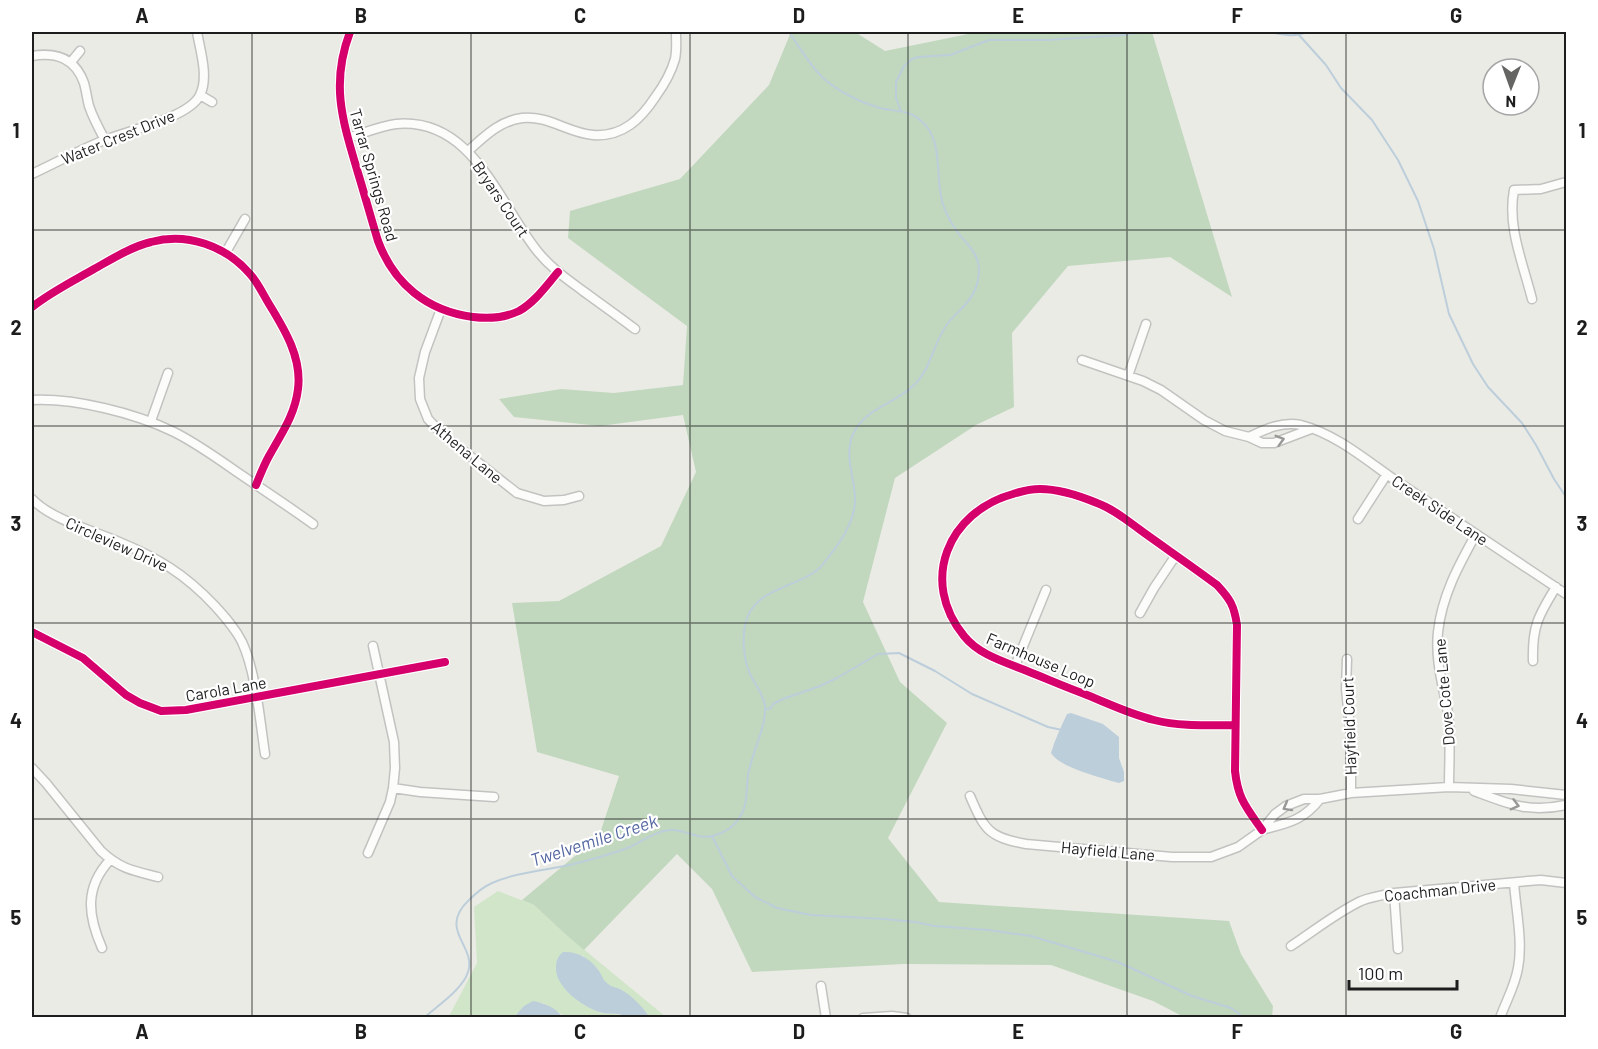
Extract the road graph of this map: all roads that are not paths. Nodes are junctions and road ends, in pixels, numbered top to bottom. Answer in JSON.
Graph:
{"nodes":[{"id":1,"x":197,"y":32,"type":"edge"},
{"id":2,"x":350,"y":32,"type":"edge"},
{"id":3,"x":676,"y":32,"type":"edge"},
{"id":4,"x":80,"y":51,"type":"dead end"},
{"id":5,"x":32,"y":56,"type":"edge"},
{"id":6,"x":71,"y":62,"type":"junction"},
{"id":7,"x":200,"y":95,"type":"junction"},
{"id":8,"x":212,"y":102,"type":"dead end"},
{"id":9,"x":348,"y":138,"type":"junction"},
{"id":10,"x":105,"y":140,"type":"junction"},
{"id":11,"x":468,"y":151,"type":"junction"},
{"id":12,"x":32,"y":174,"type":"edge"},
{"id":13,"x":1566,"y":182,"type":"edge"},
{"id":14,"x":245,"y":219,"type":"dead end"},
{"id":15,"x":226,"y":252,"type":"junction"},
{"id":16,"x":558,"y":272,"type":"junction"},
{"id":17,"x":1532,"y":299,"type":"dead end"},
{"id":18,"x":32,"y":307,"type":"edge"},
{"id":19,"x":441,"y":309,"type":"junction"},
{"id":20,"x":1146,"y":324,"type":"dead end"},
{"id":21,"x":635,"y":329,"type":"dead end"},
{"id":22,"x":1082,"y":360,"type":"dead end"},
{"id":23,"x":168,"y":373,"type":"dead end"},
{"id":24,"x":1128,"y":376,"type":"junction"},
{"id":25,"x":32,"y":400,"type":"edge"},
{"id":26,"x":150,"y":421,"type":"junction"},
{"id":27,"x":1311,"y":429,"type":"junction"},
{"id":28,"x":1249,"y":437,"type":"junction"},
{"id":29,"x":1387,"y":474,"type":"junction"},
{"id":30,"x":256,"y":485,"type":"junction"},
{"id":31,"x":579,"y":496,"type":"dead end"},
{"id":32,"x":32,"y":500,"type":"edge"},
{"id":33,"x":1358,"y":519,"type":"dead end"},
{"id":34,"x":314,"y":524,"type":"dead end"},
{"id":35,"x":1476,"y":534,"type":"junction"},
{"id":36,"x":1176,"y":555,"type":"junction"},
{"id":37,"x":1556,"y":587,"type":"junction"},
{"id":38,"x":1046,"y":590,"type":"dead end"},
{"id":39,"x":1566,"y":594,"type":"edge"},
{"id":40,"x":1140,"y":613,"type":"dead end"},
{"id":41,"x":32,"y":632,"type":"edge"},
{"id":42,"x":373,"y":646,"type":"dead end"},
{"id":43,"x":1347,"y":659,"type":"dead end"},
{"id":44,"x":445,"y":662,"type":"dead end"},
{"id":45,"x":1533,"y":662,"type":"dead end"},
{"id":46,"x":1015,"y":666,"type":"junction"},
{"id":47,"x":380,"y":674,"type":"junction"},
{"id":48,"x":256,"y":697,"type":"junction"},
{"id":49,"x":1235,"y":725,"type":"junction"},
{"id":50,"x":265,"y":754,"type":"dead end"},
{"id":51,"x":32,"y":768,"type":"edge"},
{"id":52,"x":1449,"y":787,"type":"junction"},
{"id":53,"x":1465,"y":787,"type":"junction"},
{"id":54,"x":393,"y":788,"type":"junction"},
{"id":55,"x":1351,"y":793,"type":"junction"},
{"id":56,"x":1566,"y":795,"type":"edge"},
{"id":57,"x":970,"y":796,"type":"dead end"},
{"id":58,"x":494,"y":797,"type":"dead end"},
{"id":59,"x":1320,"y":799,"type":"junction"},
{"id":60,"x":1566,"y":805,"type":"edge"},
{"id":61,"x":1262,"y":830,"type":"junction"},
{"id":62,"x":368,"y":854,"type":"dead end"},
{"id":63,"x":110,"y":860,"type":"junction"},
{"id":64,"x":158,"y":876,"type":"dead end"},
{"id":65,"x":1514,"y":883,"type":"junction"},
{"id":66,"x":1566,"y":883,"type":"edge"},
{"id":67,"x":1394,"y":893,"type":"junction"},
{"id":68,"x":1291,"y":946,"type":"dead end"},
{"id":69,"x":102,"y":948,"type":"dead end"},
{"id":70,"x":1398,"y":949,"type":"dead end"},
{"id":71,"x":821,"y":986,"type":"dead end"},
{"id":72,"x":826,"y":1017,"type":"edge"},
{"id":73,"x":863,"y":1017,"type":"edge"},
{"id":74,"x":907,"y":1017,"type":"edge"},
{"id":75,"x":1500,"y":1017,"type":"edge"}],
"edges":[{"from":1,"to":7,"type":"street"},
{"from":2,"to":9,"type":"street","name":"Tarrar Springs Road"},
{"from":3,"to":11,"type":"street"},
{"from":4,"to":6,"type":"street"},
{"from":5,"to":6,"type":"street"},
{"from":6,"to":10,"type":"street"},
{"from":7,"to":8,"type":"street"},
{"from":7,"to":10,"type":"street","name":"Water Crest Drive"},
{"from":9,"to":11,"type":"street","name":"Bryars Court"},
{"from":9,"to":19,"type":"street","name":"Tarrar Springs Road"},
{"from":10,"to":12,"type":"street","name":"Water Crest Drive"},
{"from":11,"to":16,"type":"street","name":"Bryars Court"},
{"from":13,"to":17,"type":"street"},
{"from":14,"to":15,"type":"street"},
{"from":15,"to":18,"type":"street"},
{"from":15,"to":30,"type":"street"},
{"from":16,"to":19,"type":"street","name":"Tarrar Springs Road"},
{"from":16,"to":21,"type":"street","name":"Bryars Court"},
{"from":19,"to":31,"type":"street","name":"Athena Lane"},
{"from":20,"to":24,"type":"street"},
{"from":22,"to":24,"type":"street"},
{"from":23,"to":26,"type":"street"},
{"from":24,"to":28,"type":"street"},
{"from":25,"to":26,"type":"street"},
{"from":26,"to":30,"type":"street"},
{"from":27,"to":28,"type":"street","name":"Creek Side Lane"},
{"from":28,"to":27,"type":"street","one_way":true},
{"from":27,"to":29,"type":"street","name":"Creek Side Lane"},
{"from":29,"to":33,"type":"street"},
{"from":29,"to":35,"type":"street","name":"Creek Side Lane"},
{"from":30,"to":34,"type":"street"},
{"from":32,"to":48,"type":"street","name":"Circleview Drive"},
{"from":35,"to":37,"type":"street","name":"Creek Side Lane"},
{"from":35,"to":52,"type":"street","name":"Dove Cote Lane"},
{"from":36,"to":40,"type":"street"},
{"from":36,"to":46,"type":"street","name":"Farmhouse Loop"},
{"from":36,"to":49,"type":"street","name":"Farmhouse Loop"},
{"from":37,"to":39,"type":"street","name":"Creek Side Lane"},
{"from":37,"to":45,"type":"street"},
{"from":38,"to":46,"type":"street"},
{"from":41,"to":48,"type":"street","name":"Carola Lane"},
{"from":42,"to":47,"type":"street"},
{"from":43,"to":55,"type":"street","name":"Hayfield Court"},
{"from":44,"to":47,"type":"street","name":"Carola Lane"},
{"from":46,"to":49,"type":"street","name":"Farmhouse Loop"},
{"from":47,"to":48,"type":"street","name":"Carola Lane"},
{"from":47,"to":54,"type":"street"},
{"from":48,"to":50,"type":"street","name":"Circleview Drive"},
{"from":49,"to":61,"type":"street","name":"Farmhouse Loop"},
{"from":51,"to":63,"type":"street"},
{"from":52,"to":53,"type":"street","name":"Hayfield Lane"},
{"from":52,"to":55,"type":"street","name":"Hayfield Lane"},
{"from":53,"to":56,"type":"street","name":"Hayfield Lane"},
{"from":53,"to":60,"type":"street","name":"Hayfield Lane","one_way":true},
{"from":54,"to":58,"type":"street"},
{"from":54,"to":62,"type":"street"},
{"from":55,"to":59,"type":"street","name":"Hayfield Lane"},
{"from":57,"to":61,"type":"street","name":"Hayfield Lane"},
{"from":59,"to":61,"type":"street","name":"Hayfield Lane"},
{"from":59,"to":61,"type":"street","name":"Hayfield Lane","one_way":true},
{"from":63,"to":64,"type":"street"},
{"from":63,"to":69,"type":"street"},
{"from":65,"to":66,"type":"street","name":"Coachman Drive"},
{"from":65,"to":67,"type":"street","name":"Coachman Drive"},
{"from":65,"to":75,"type":"street"},
{"from":67,"to":68,"type":"street","name":"Coachman Drive"},
{"from":67,"to":70,"type":"street"},
{"from":71,"to":72,"type":"street"},
{"from":73,"to":74,"type":"street"}]}
